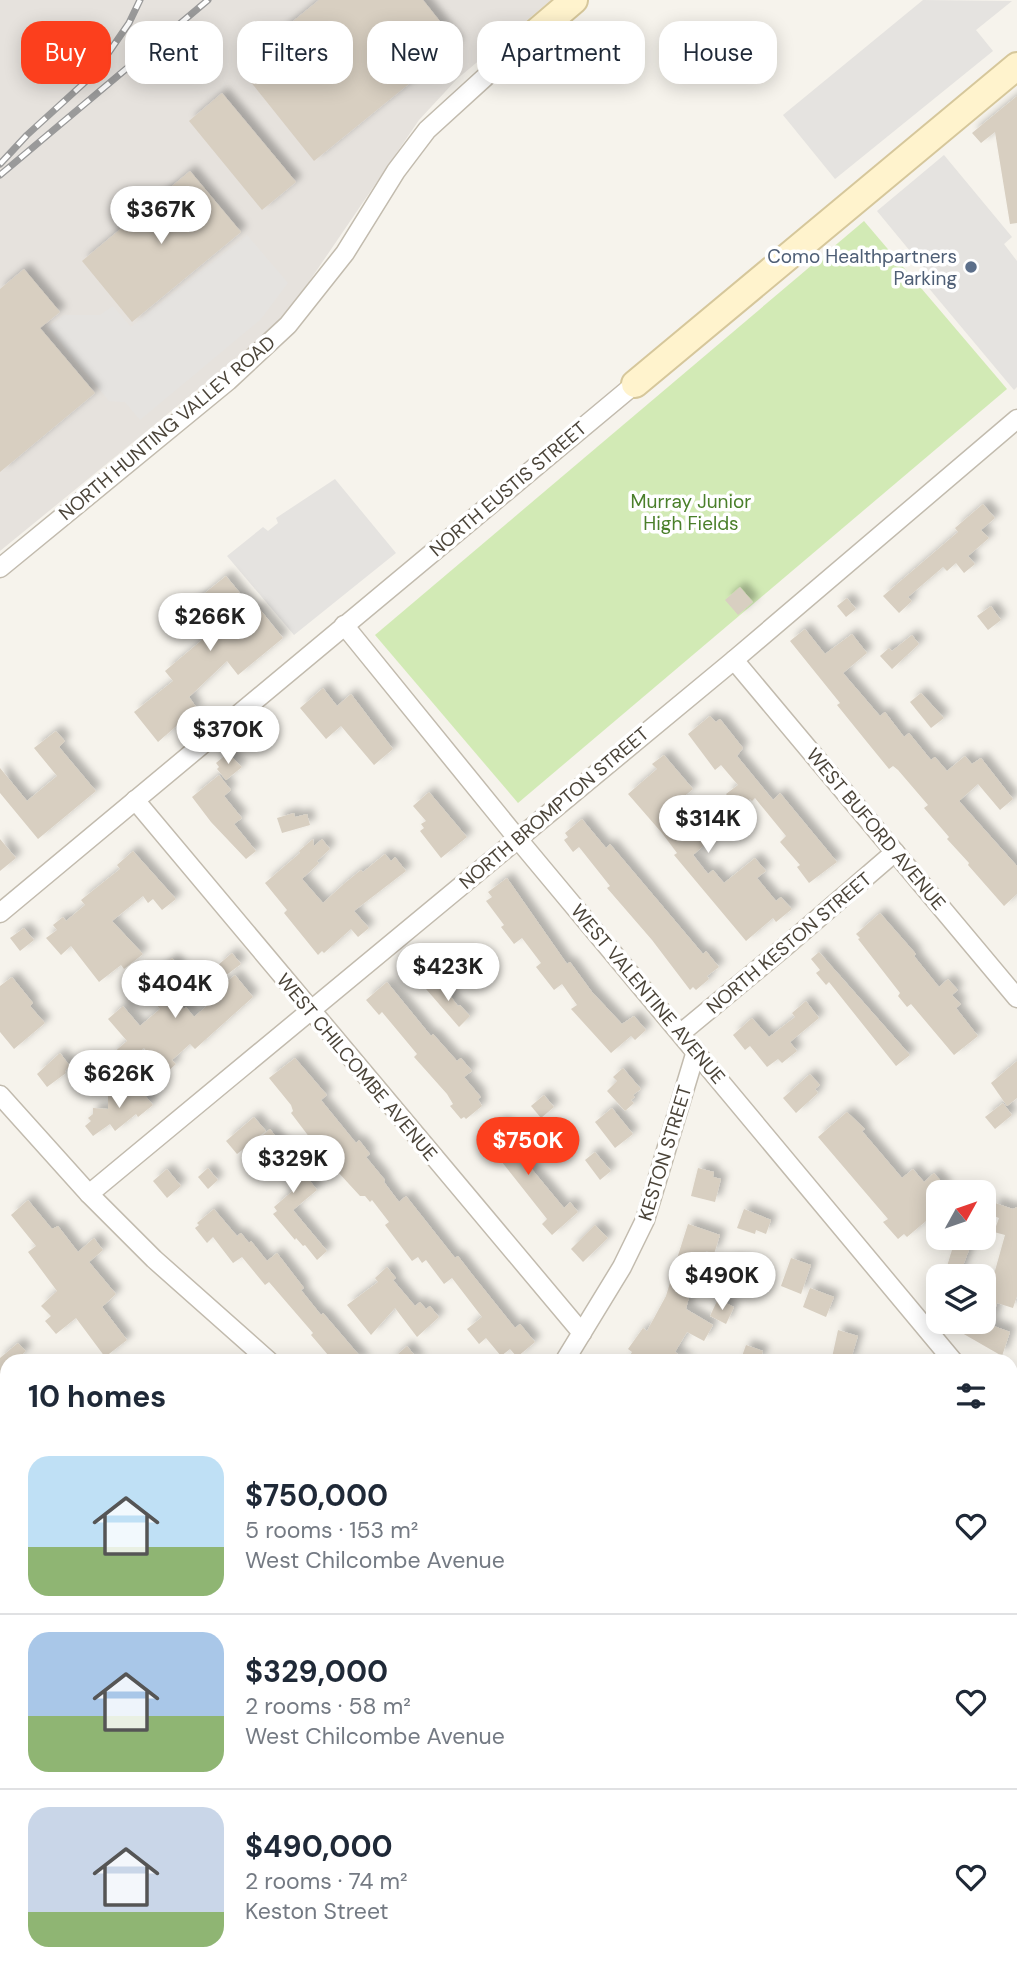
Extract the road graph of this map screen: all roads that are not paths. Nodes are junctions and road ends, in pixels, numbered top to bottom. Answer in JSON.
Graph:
{"nodes":[{"id":1,"x":574,"y":0,"type":"edge"},
{"id":2,"x":550,"y":21,"type":"edge"},
{"id":3,"x":1017,"y":66,"type":"edge"},
{"id":4,"x":478,"y":84,"type":"edge"},
{"id":5,"x":635,"y":384,"type":"joint"},
{"id":6,"x":1017,"y":419,"type":"edge"},
{"id":7,"x":0,"y":568,"type":"edge"},
{"id":8,"x":344,"y":625,"type":"junction"},
{"id":9,"x":734,"y":660,"type":"junction"},
{"id":10,"x":135,"y":800,"type":"junction"},
{"id":11,"x":517,"y":838,"type":"junction"},
{"id":12,"x":895,"y":852,"type":"junction"},
{"id":13,"x":0,"y":913,"type":"edge"},
{"id":14,"x":1017,"y":998,"type":"edge"},
{"id":15,"x":309,"y":1010,"type":"junction"},
{"id":16,"x":681,"y":1033,"type":"junction"},
{"id":17,"x":696,"y":1051,"type":"junction"},
{"id":18,"x":0,"y":1095,"type":"edge"},
{"id":19,"x":89,"y":1194,"type":"junction"},
{"id":20,"x":582,"y":1333,"type":"junction"},
{"id":21,"x":261,"y":1354,"type":"edge"},
{"id":22,"x":569,"y":1354,"type":"edge"},
{"id":23,"x":947,"y":1354,"type":"edge"}],
"edges":[{"from":1,"to":2,"type":"main road","name":"NORTH HUNTING VALLEY ROAD"},
{"from":3,"to":5,"type":"main road","name":"NORTH EUSTIS STREET"},
{"from":4,"to":7,"type":"street","name":"NORTH HUNTING VALLEY ROAD"},
{"from":5,"to":8,"type":"street","name":"NORTH EUSTIS STREET"},
{"from":6,"to":9,"type":"street","name":"NORTH BROMPTON STREET"},
{"from":8,"to":10,"type":"street","name":"NORTH EUSTIS STREET"},
{"from":8,"to":11,"type":"street","name":"WEST VALENTINE AVENUE"},
{"from":9,"to":11,"type":"street","name":"NORTH BROMPTON STREET"},
{"from":9,"to":12,"type":"street","name":"WEST BUFORD AVENUE"},
{"from":10,"to":13,"type":"street","name":"NORTH EUSTIS STREET"},
{"from":10,"to":15,"type":"street","name":"WEST CHILCOMBE AVENUE"},
{"from":11,"to":15,"type":"street","name":"NORTH BROMPTON STREET"},
{"from":11,"to":16,"type":"street","name":"WEST VALENTINE AVENUE"},
{"from":12,"to":14,"type":"street","name":"WEST BUFORD AVENUE"},
{"from":12,"to":16,"type":"street","name":"NORTH KESTON STREET"},
{"from":15,"to":19,"type":"street","name":"NORTH BROMPTON STREET"},
{"from":15,"to":20,"type":"street","name":"WEST CHILCOMBE AVENUE"},
{"from":16,"to":17,"type":"street","name":"WEST VALENTINE AVENUE"},
{"from":17,"to":20,"type":"street","name":"KESTON STREET"},
{"from":17,"to":23,"type":"street","name":"WEST VALENTINE AVENUE"},
{"from":18,"to":19,"type":"street"},
{"from":19,"to":21,"type":"street"},
{"from":20,"to":22,"type":"street","name":"KESTON STREET"}]}
